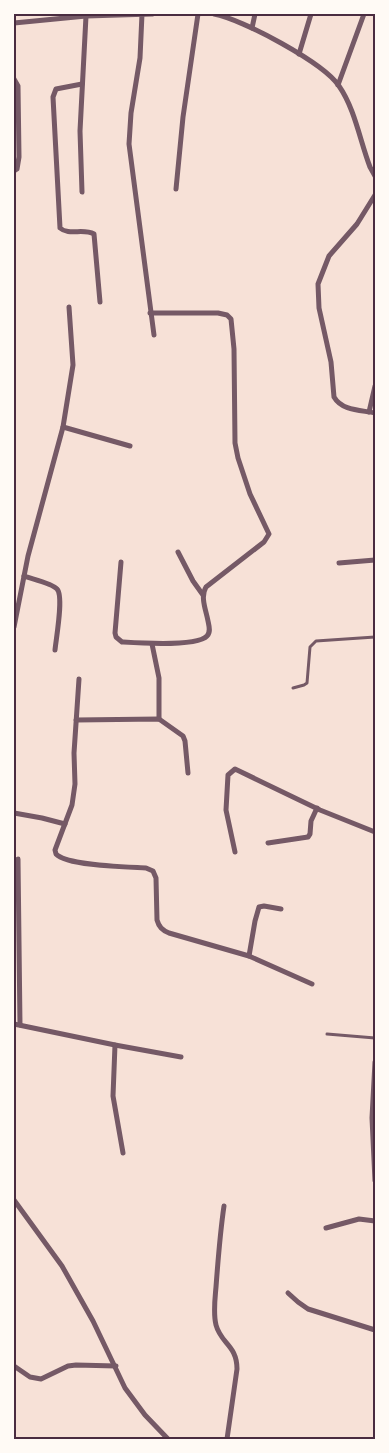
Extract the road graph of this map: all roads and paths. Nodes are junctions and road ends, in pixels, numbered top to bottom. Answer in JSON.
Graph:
{"nodes":[{"id":1,"x":142,"y":14,"type":"edge"},
{"id":2,"x":152,"y":14,"type":"edge"},
{"id":3,"x":198,"y":14,"type":"edge"},
{"id":4,"x":214,"y":14,"type":"edge"},
{"id":5,"x":255,"y":14,"type":"edge"},
{"id":6,"x":311,"y":14,"type":"edge"},
{"id":7,"x":364,"y":14,"type":"edge"},
{"id":8,"x":223,"y":15,"type":"edge"},
{"id":9,"x":55,"y":16,"type":"edge"},
{"id":10,"x":86,"y":16,"type":"junction"},
{"id":11,"x":14,"y":23,"type":"edge"},
{"id":12,"x":252,"y":28,"type":"junction"},
{"id":13,"x":299,"y":54,"type":"junction"},
{"id":14,"x":14,"y":78,"type":"edge"},
{"id":15,"x":82,"y":84,"type":"junction"},
{"id":16,"x":338,"y":85,"type":"junction"},
{"id":17,"x":14,"y":171,"type":"edge"},
{"id":18,"x":375,"y":176,"type":"edge"},
{"id":19,"x":176,"y":189,"type":"dead end"},
{"id":20,"x":82,"y":192,"type":"dead end"},
{"id":21,"x":375,"y":195,"type":"edge"},
{"id":22,"x":100,"y":302,"type":"dead end"},
{"id":23,"x":69,"y":307,"type":"dead end"},
{"id":24,"x":150,"y":313,"type":"junction"},
{"id":25,"x":154,"y":335,"type":"dead end"},
{"id":26,"x":375,"y":386,"type":"edge"},
{"id":27,"x":369,"y":412,"type":"junction"},
{"id":28,"x":375,"y":413,"type":"edge"},
{"id":29,"x":63,"y":426,"type":"junction"},
{"id":30,"x":130,"y":446,"type":"dead end"},
{"id":31,"x":178,"y":552,"type":"dead end"},
{"id":32,"x":375,"y":560,"type":"edge"},
{"id":33,"x":121,"y":562,"type":"dead end"},
{"id":34,"x":339,"y":563,"type":"dead end"},
{"id":35,"x":24,"y":576,"type":"junction"},
{"id":36,"x":203,"y":595,"type":"junction"},
{"id":37,"x":14,"y":626,"type":"edge"},
{"id":38,"x":375,"y":637,"type":"edge"},
{"id":39,"x":152,"y":644,"type":"junction"},
{"id":40,"x":55,"y":650,"type":"dead end"},
{"id":41,"x":79,"y":680,"type":"dead end"},
{"id":42,"x":293,"y":688,"type":"dead end"},
{"id":43,"x":158,"y":719,"type":"junction"},
{"id":44,"x":76,"y":720,"type":"junction"},
{"id":45,"x":188,"y":773,"type":"dead end"},
{"id":46,"x":317,"y":808,"type":"junction"},
{"id":47,"x":14,"y":813,"type":"edge"},
{"id":48,"x":65,"y":824,"type":"junction"},
{"id":49,"x":375,"y":832,"type":"edge"},
{"id":50,"x":268,"y":843,"type":"dead end"},
{"id":51,"x":235,"y":852,"type":"dead end"},
{"id":52,"x":18,"y":859,"type":"dead end"},
{"id":53,"x":281,"y":909,"type":"dead end"},
{"id":54,"x":249,"y":956,"type":"junction"},
{"id":55,"x":312,"y":984,"type":"dead end"},
{"id":56,"x":17,"y":1025,"type":"edge"},
{"id":57,"x":328,"y":1034,"type":"dead end"},
{"id":58,"x":375,"y":1038,"type":"edge"},
{"id":59,"x":115,"y":1045,"type":"junction"},
{"id":60,"x":181,"y":1056,"type":"dead end"},
{"id":61,"x":375,"y":1062,"type":"edge"},
{"id":62,"x":123,"y":1153,"type":"dead end"},
{"id":63,"x":375,"y":1181,"type":"edge"},
{"id":64,"x":14,"y":1200,"type":"edge"},
{"id":65,"x":224,"y":1206,"type":"dead end"},
{"id":66,"x":375,"y":1221,"type":"edge"},
{"id":67,"x":326,"y":1228,"type":"dead end"},
{"id":68,"x":288,"y":1293,"type":"dead end"},
{"id":69,"x":375,"y":1330,"type":"edge"},
{"id":70,"x":14,"y":1366,"type":"edge"},
{"id":71,"x":116,"y":1366,"type":"junction"},
{"id":72,"x":168,"y":1439,"type":"edge"},
{"id":73,"x":227,"y":1439,"type":"edge"}],
"edges":[{"from":1,"to":2,"type":"street"},
{"from":1,"to":10,"type":"street"},
{"from":1,"to":24,"type":"street"},
{"from":3,"to":19,"type":"street"},
{"from":4,"to":8,"type":"street"},
{"from":5,"to":12,"type":"street"},
{"from":6,"to":13,"type":"street"},
{"from":7,"to":16,"type":"street"},
{"from":8,"to":12,"type":"street"},
{"from":9,"to":10,"type":"street"},
{"from":9,"to":11,"type":"street"},
{"from":10,"to":15,"type":"street"},
{"from":12,"to":13,"type":"street"},
{"from":13,"to":16,"type":"street"},
{"from":14,"to":17,"type":"street"},
{"from":15,"to":20,"type":"street"},
{"from":15,"to":22,"type":"street"},
{"from":16,"to":18,"type":"street"},
{"from":21,"to":27,"type":"street"},
{"from":23,"to":29,"type":"street"},
{"from":24,"to":25,"type":"street"},
{"from":24,"to":36,"type":"street"},
{"from":26,"to":27,"type":"street"},
{"from":27,"to":28,"type":"street"},
{"from":29,"to":30,"type":"street"},
{"from":29,"to":35,"type":"street"},
{"from":31,"to":36,"type":"street"},
{"from":32,"to":34,"type":"street"},
{"from":33,"to":39,"type":"street"},
{"from":35,"to":37,"type":"street"},
{"from":35,"to":40,"type":"street"},
{"from":36,"to":39,"type":"street"},
{"from":38,"to":42,"type":"lane"},
{"from":39,"to":43,"type":"street"},
{"from":41,"to":44,"type":"street"},
{"from":43,"to":44,"type":"street"},
{"from":43,"to":45,"type":"street"},
{"from":44,"to":48,"type":"street"},
{"from":46,"to":49,"type":"street"},
{"from":46,"to":50,"type":"street"},
{"from":46,"to":51,"type":"street"},
{"from":47,"to":48,"type":"street"},
{"from":48,"to":54,"type":"street"},
{"from":52,"to":56,"type":"street"},
{"from":53,"to":54,"type":"street"},
{"from":54,"to":55,"type":"street"},
{"from":56,"to":59,"type":"street"},
{"from":57,"to":58,"type":"lane"},
{"from":59,"to":60,"type":"street"},
{"from":59,"to":62,"type":"street"},
{"from":61,"to":63,"type":"street"},
{"from":64,"to":71,"type":"street"},
{"from":65,"to":73,"type":"street"},
{"from":66,"to":67,"type":"street"},
{"from":68,"to":69,"type":"street"},
{"from":70,"to":71,"type":"street"},
{"from":71,"to":72,"type":"street"}]}
